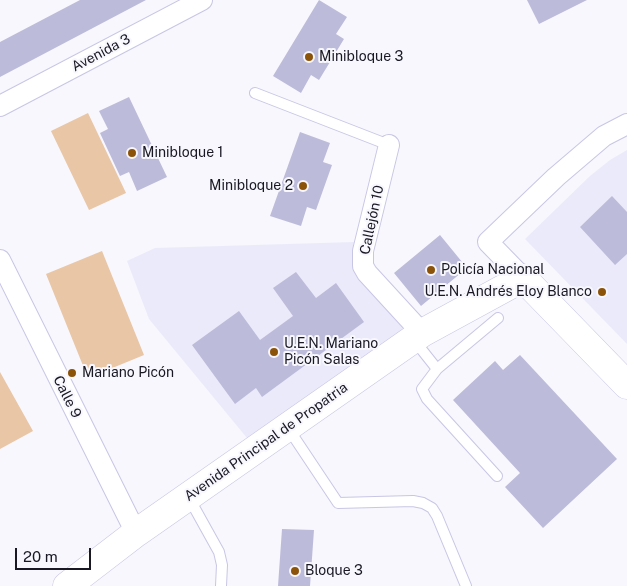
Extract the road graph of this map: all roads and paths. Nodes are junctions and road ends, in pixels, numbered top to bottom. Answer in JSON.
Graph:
{"nodes":[{"id":1,"x":202,"y":0,"type":"edge"},
{"id":2,"x":255,"y":93,"type":"dead end"},
{"id":3,"x":0,"y":106,"type":"edge"},
{"id":4,"x":627,"y":124,"type":"edge"},
{"id":5,"x":389,"y":145,"type":"joint"},
{"id":6,"x":0,"y":260,"type":"edge"},
{"id":7,"x":523,"y":278,"type":"junction"},
{"id":8,"x":498,"y":318,"type":"dead end"},
{"id":9,"x":418,"y":336,"type":"junction"},
{"id":10,"x":437,"y":369,"type":"junction"},
{"id":11,"x":627,"y":385,"type":"edge"},
{"id":12,"x":287,"y":427,"type":"junction"},
{"id":13,"x":497,"y":476,"type":"dead end"},
{"id":14,"x":189,"y":497,"type":"junction"},
{"id":15,"x":136,"y":533,"type":"junction"},
{"id":16,"x":67,"y":586,"type":"edge"},
{"id":17,"x":221,"y":586,"type":"edge"},
{"id":18,"x":466,"y":586,"type":"edge"}],
"edges":[{"from":1,"to":3,"type":"street","name":"Avenida 3"},
{"from":2,"to":5,"type":"lane"},
{"from":4,"to":7,"type":"street"},
{"from":5,"to":9,"type":"street","name":"Callejón 10"},
{"from":6,"to":15,"type":"street","name":"Calle 9"},
{"from":7,"to":9,"type":"main road","name":"Avenida Principal de Propatria"},
{"from":7,"to":11,"type":"main road"},
{"from":8,"to":10,"type":"lane"},
{"from":9,"to":10,"type":"lane"},
{"from":9,"to":12,"type":"main road","name":"Avenida Principal de Propatria"},
{"from":10,"to":13,"type":"lane"},
{"from":12,"to":14,"type":"main road","name":"Avenida Principal de Propatria"},
{"from":12,"to":18,"type":"lane"},
{"from":14,"to":15,"type":"main road","name":"Avenida Principal de Propatria"},
{"from":14,"to":17,"type":"lane"},
{"from":15,"to":16,"type":"main road","name":"Avenida Principal de Propatria"}]}
